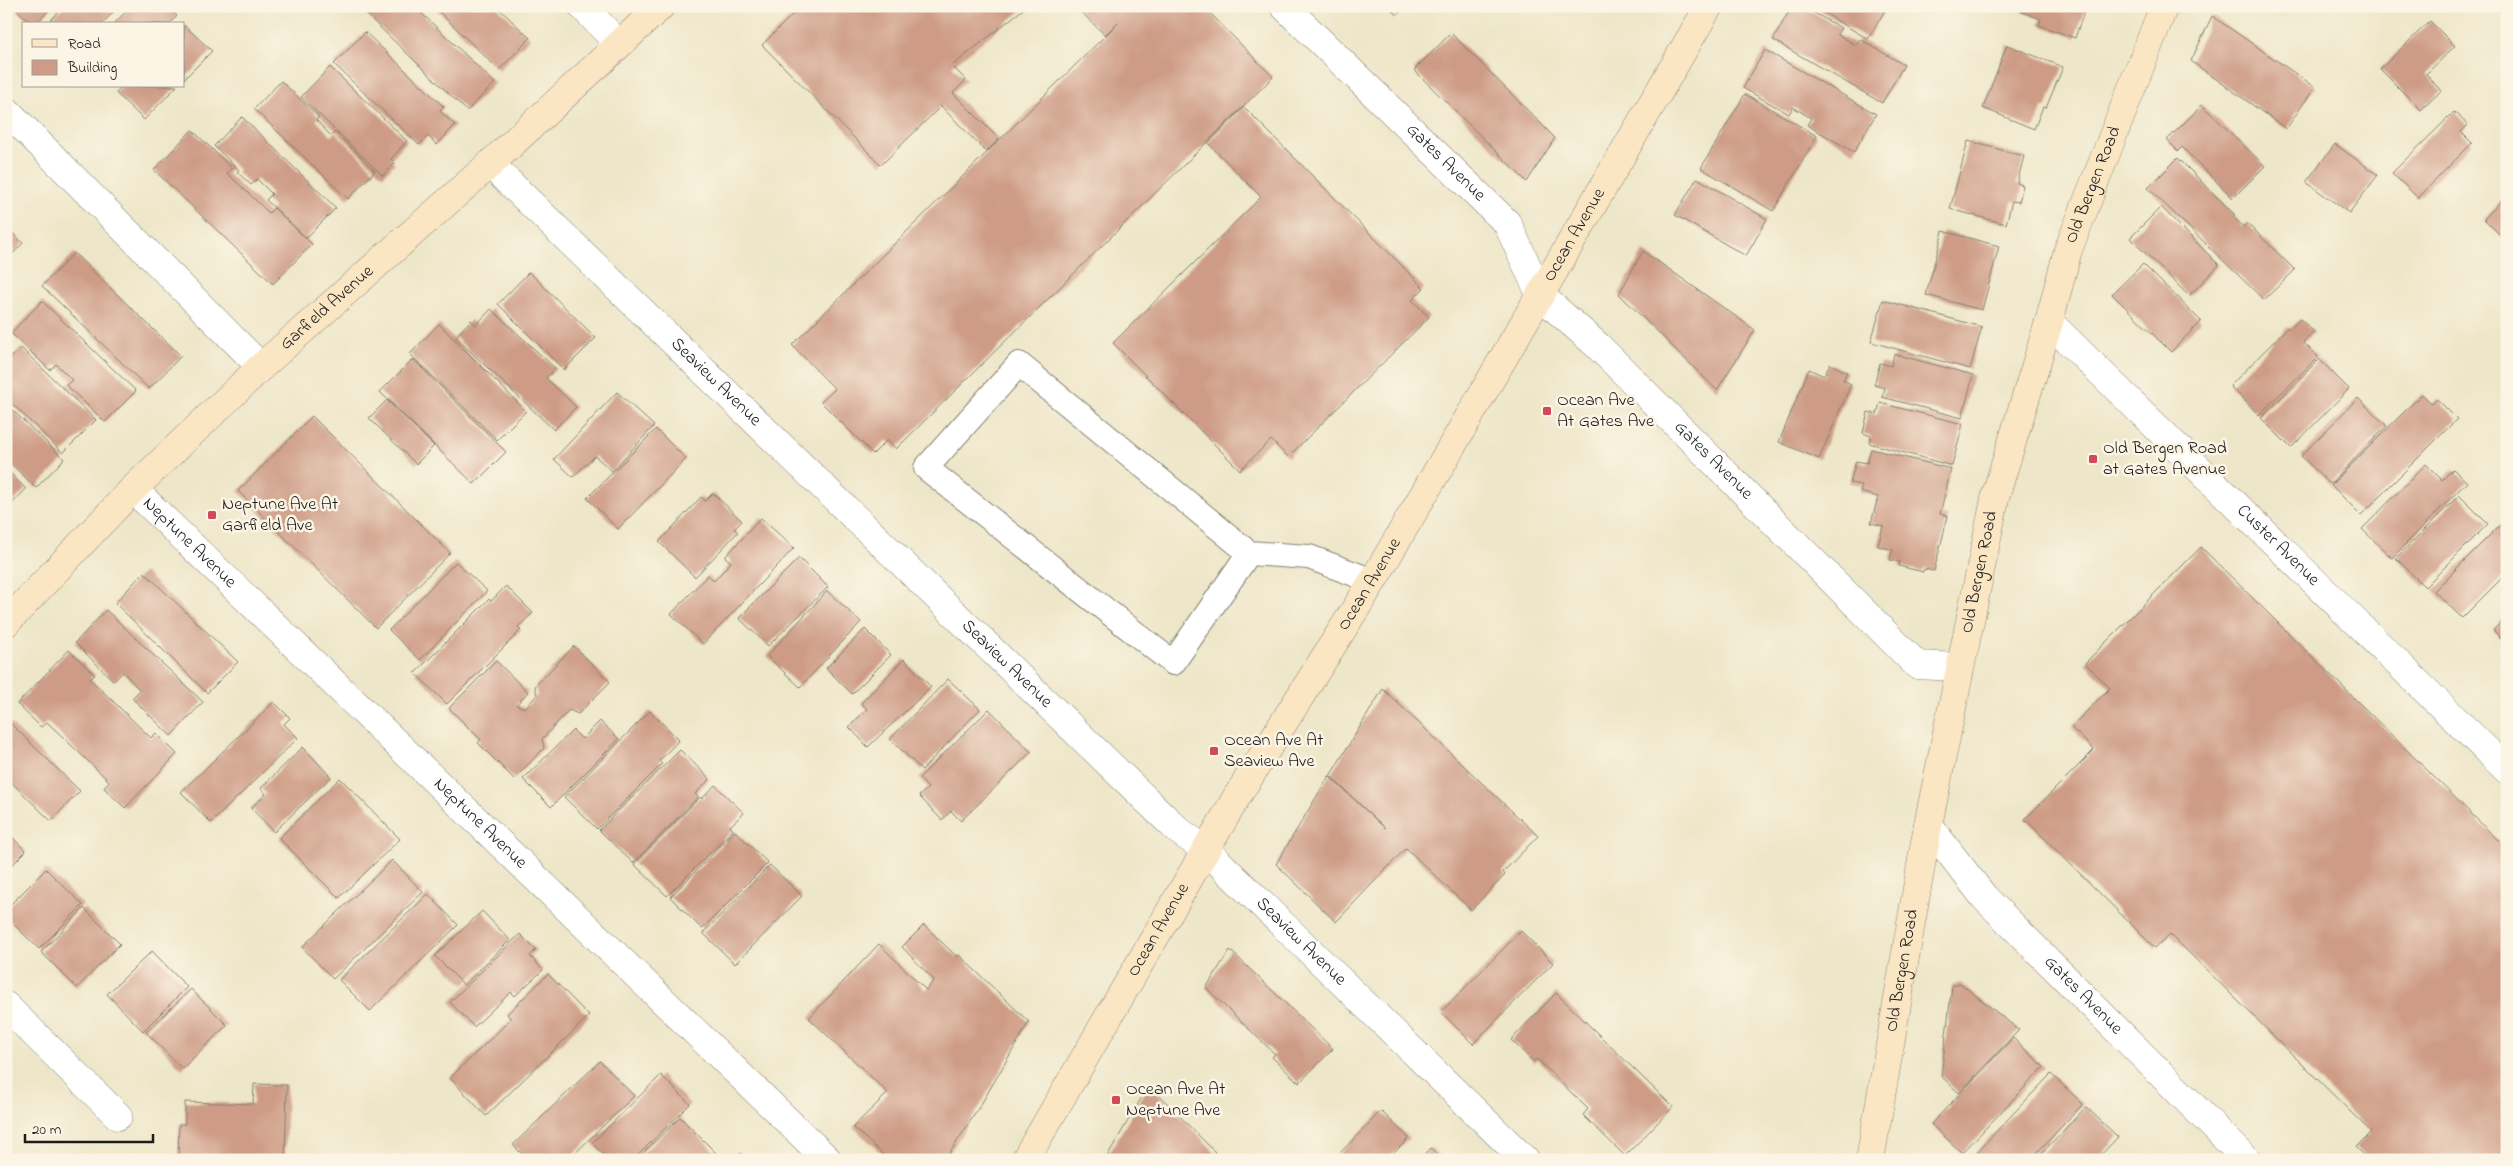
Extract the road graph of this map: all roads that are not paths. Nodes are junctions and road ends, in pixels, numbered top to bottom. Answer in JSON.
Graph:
{"nodes":[{"id":1,"x":582,"y":6,"type":"edge"},
{"id":2,"x":661,"y":6,"type":"edge"},
{"id":3,"x":1284,"y":6,"type":"edge"},
{"id":4,"x":1709,"y":6,"type":"edge"},
{"id":5,"x":2164,"y":6,"type":"edge"},
{"id":6,"x":619,"y":44,"type":"junction"},
{"id":7,"x":6,"y":110,"type":"edge"},
{"id":8,"x":490,"y":164,"type":"junction"},
{"id":9,"x":1541,"y":296,"type":"junction"},
{"id":10,"x":2049,"y":322,"type":"junction"},
{"id":11,"x":261,"y":367,"type":"junction"},
{"id":12,"x":133,"y":490,"type":"junction"},
{"id":13,"x":1249,"y":553,"type":"junction"},
{"id":14,"x":1373,"y":581,"type":"junction"},
{"id":15,"x":6,"y":623,"type":"edge"},
{"id":16,"x":1958,"y":667,"type":"junction"},
{"id":17,"x":2507,"y":770,"type":"edge"},
{"id":18,"x":1928,"y":825,"type":"junction"},
{"id":19,"x":1206,"y":850,"type":"junction"},
{"id":20,"x":6,"y":1006,"type":"edge"},
{"id":21,"x":118,"y":1116,"type":"dead end"},
{"id":22,"x":828,"y":1160,"type":"edge"},
{"id":23,"x":1024,"y":1160,"type":"edge"},
{"id":24,"x":1525,"y":1160,"type":"edge"},
{"id":25,"x":1870,"y":1160,"type":"edge"},
{"id":26,"x":2247,"y":1160,"type":"edge"}],
"edges":[{"from":1,"to":6,"type":"street"},
{"from":2,"to":6,"type":"main road","name":"Garfield Avenue"},
{"from":3,"to":9,"type":"street","name":"Gates Avenue"},
{"from":4,"to":9,"type":"main road","name":"Ocean Avenue"},
{"from":5,"to":10,"type":"main road","name":"Old Bergen Road"},
{"from":6,"to":8,"type":"main road","name":"Garfield Avenue"},
{"from":7,"to":11,"type":"street"},
{"from":8,"to":11,"type":"main road","name":"Garfield Avenue"},
{"from":8,"to":19,"type":"street","name":"Seaview Avenue"},
{"from":9,"to":14,"type":"main road","name":"Ocean Avenue"},
{"from":9,"to":16,"type":"street","name":"Gates Avenue"},
{"from":10,"to":16,"type":"main road","name":"Old Bergen Road"},
{"from":10,"to":17,"type":"street","name":"Custer Avenue"},
{"from":11,"to":12,"type":"main road","name":"Garfield Avenue"},
{"from":12,"to":15,"type":"main road","name":"Garfield Avenue"},
{"from":12,"to":22,"type":"street","name":"Neptune Avenue"},
{"from":13,"to":13,"type":"lane"},
{"from":13,"to":14,"type":"lane"},
{"from":14,"to":19,"type":"main road","name":"Ocean Avenue"},
{"from":16,"to":18,"type":"main road","name":"Old Bergen Road"},
{"from":18,"to":25,"type":"main road","name":"Old Bergen Road"},
{"from":18,"to":26,"type":"street","name":"Gates Avenue"},
{"from":19,"to":23,"type":"main road","name":"Ocean Avenue"},
{"from":19,"to":24,"type":"street","name":"Seaview Avenue"},
{"from":20,"to":21,"type":"street"}]}
